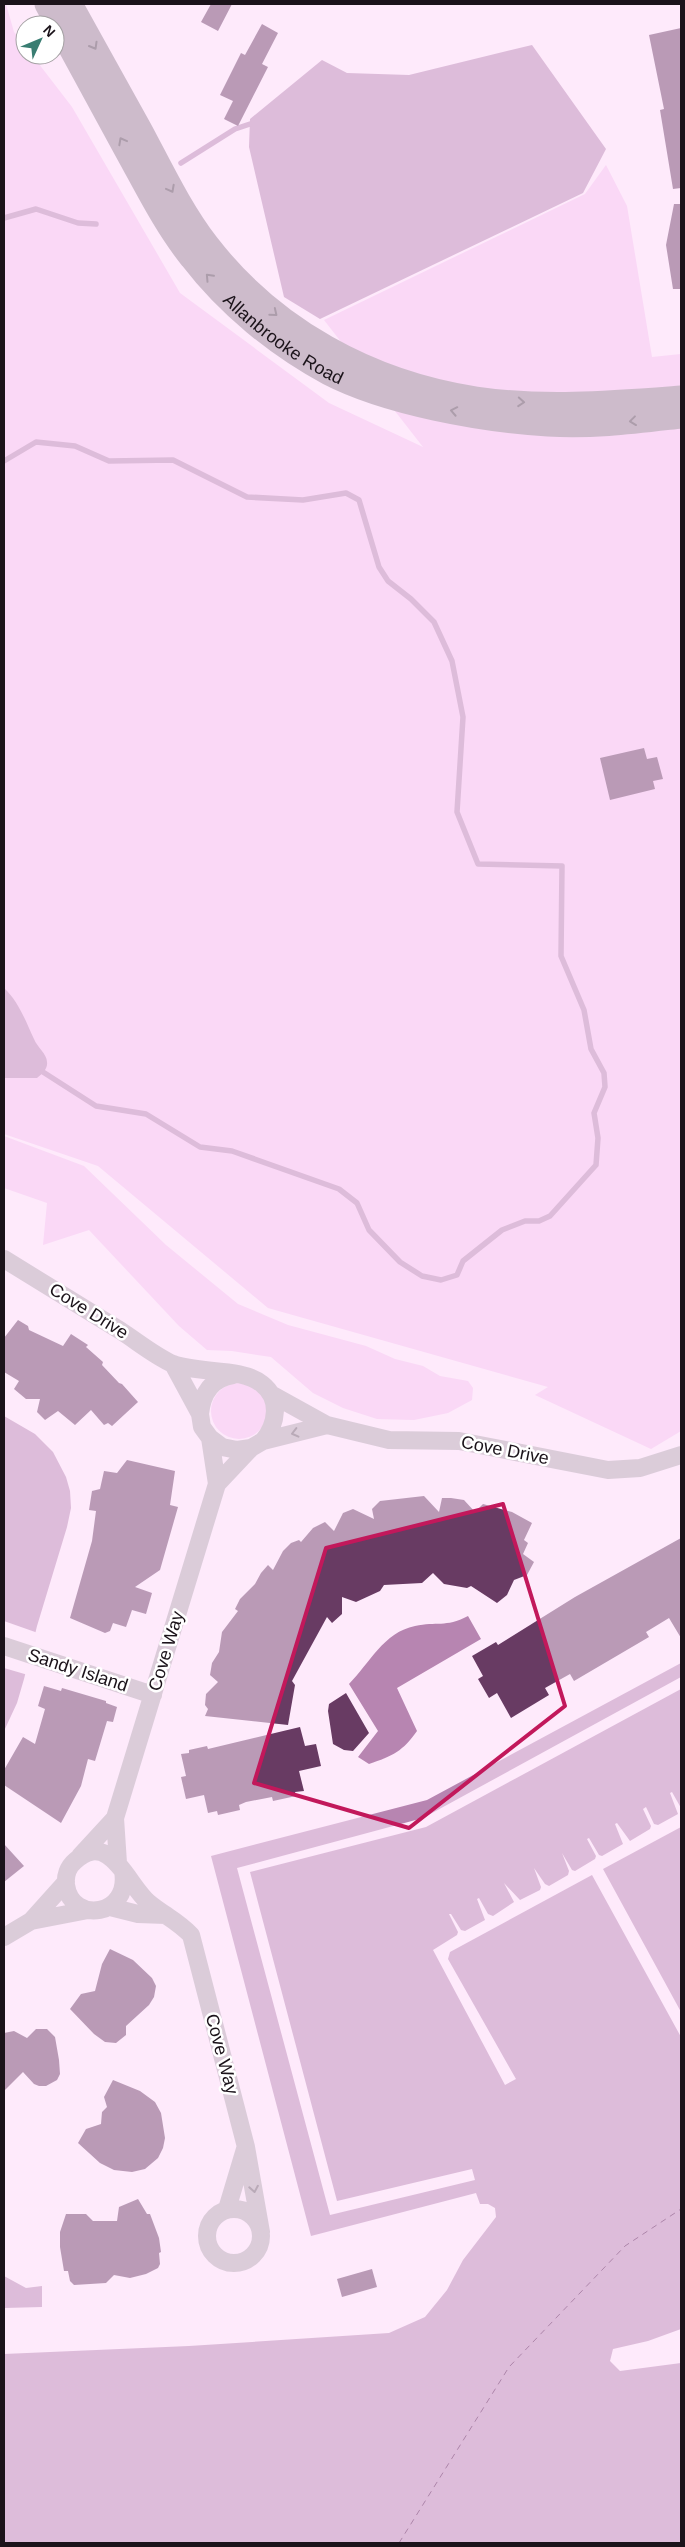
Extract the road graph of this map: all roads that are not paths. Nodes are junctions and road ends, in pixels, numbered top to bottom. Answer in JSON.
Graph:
{"nodes":[{"id":1,"x":47,"y":4,"type":"edge"},
{"id":2,"x":70,"y":4,"type":"edge"},
{"id":3,"x":681,"y":398,"type":"edge"},
{"id":4,"x":681,"y":416,"type":"edge"},
{"id":5,"x":4,"y":1259,"type":"edge"},
{"id":6,"x":173,"y":1364,"type":"junction"},
{"id":7,"x":238,"y":1374,"type":"junction"},
{"id":8,"x":271,"y":1394,"type":"junction"},
{"id":9,"x":200,"y":1414,"type":"junction"},
{"id":10,"x":327,"y":1426,"type":"junction"},
{"id":11,"x":210,"y":1438,"type":"junction"},
{"id":12,"x":257,"y":1444,"type":"junction"},
{"id":13,"x":681,"y":1455,"type":"edge"},
{"id":14,"x":217,"y":1484,"type":"junction"},
{"id":15,"x":4,"y":1646,"type":"edge"},
{"id":16,"x":153,"y":1695,"type":"junction"},
{"id":17,"x":115,"y":1818,"type":"junction"},
{"id":18,"x":79,"y":1857,"type":"junction"},
{"id":19,"x":121,"y":1868,"type":"junction"},
{"id":20,"x":66,"y":1882,"type":"junction"},
{"id":21,"x":110,"y":1907,"type":"junction"},
{"id":22,"x":88,"y":1910,"type":"junction"},
{"id":23,"x":166,"y":1914,"type":"junction"},
{"id":24,"x":31,"y":1921,"type":"junction"},
{"id":25,"x":4,"y":1937,"type":"edge"},
{"id":26,"x":246,"y":2147,"type":"junction"},
{"id":27,"x":228,"y":2209,"type":"junction"},
{"id":28,"x":261,"y":2232,"type":"junction"}],
"edges":[{"from":4,"to":1,"type":"street","name":"Allanbrooke Road","one_way":true},
{"from":2,"to":3,"type":"street","name":"Allanbrooke Road","one_way":true},
{"from":5,"to":6,"type":"street","name":"Cove Drive"},
{"from":6,"to":7,"type":"street","name":"Cove Drive"},
{"from":6,"to":9,"type":"street","name":"Cove Drive"},
{"from":7,"to":8,"type":"street","name":"Cove Drive"},
{"from":7,"to":9,"type":"street"},
{"from":8,"to":10,"type":"street","name":"Cove Drive"},
{"from":8,"to":12,"type":"street"},
{"from":9,"to":11,"type":"street","name":"Cove Drive"},
{"from":10,"to":12,"type":"street","name":"Cove Drive","one_way":true},
{"from":10,"to":13,"type":"street","name":"Cove Drive"},
{"from":11,"to":12,"type":"street","name":"Cove Drive"},
{"from":11,"to":14,"type":"street","name":"Cove Way"},
{"from":12,"to":14,"type":"street","name":"Cove Way"},
{"from":14,"to":16,"type":"street","name":"Cove Way"},
{"from":15,"to":16,"type":"street","name":"Sandy Island"},
{"from":16,"to":17,"type":"street","name":"Cove Way"},
{"from":17,"to":18,"type":"street","name":"Cove Way"},
{"from":17,"to":19,"type":"street","name":"Cove Way"},
{"from":18,"to":19,"type":"street","name":"Cove Way"},
{"from":18,"to":20,"type":"street","name":"Cove Way"},
{"from":19,"to":21,"type":"street","name":"Cove Way"},
{"from":19,"to":23,"type":"street","name":"Cove Way"},
{"from":20,"to":22,"type":"street"},
{"from":20,"to":24,"type":"street","name":"Cove Way"},
{"from":21,"to":22,"type":"street","name":"Cove Way"},
{"from":21,"to":23,"type":"street","name":"Cove Way"},
{"from":22,"to":24,"type":"street","name":"Cove Way"},
{"from":23,"to":26,"type":"street","name":"Cove Way"},
{"from":24,"to":25,"type":"street","name":"Cove Way"},
{"from":26,"to":27,"type":"street"},
{"from":26,"to":28,"type":"street","name":"Cove Way","one_way":true},
{"from":27,"to":28,"type":"street"},
{"from":27,"to":28,"type":"street"}]}
